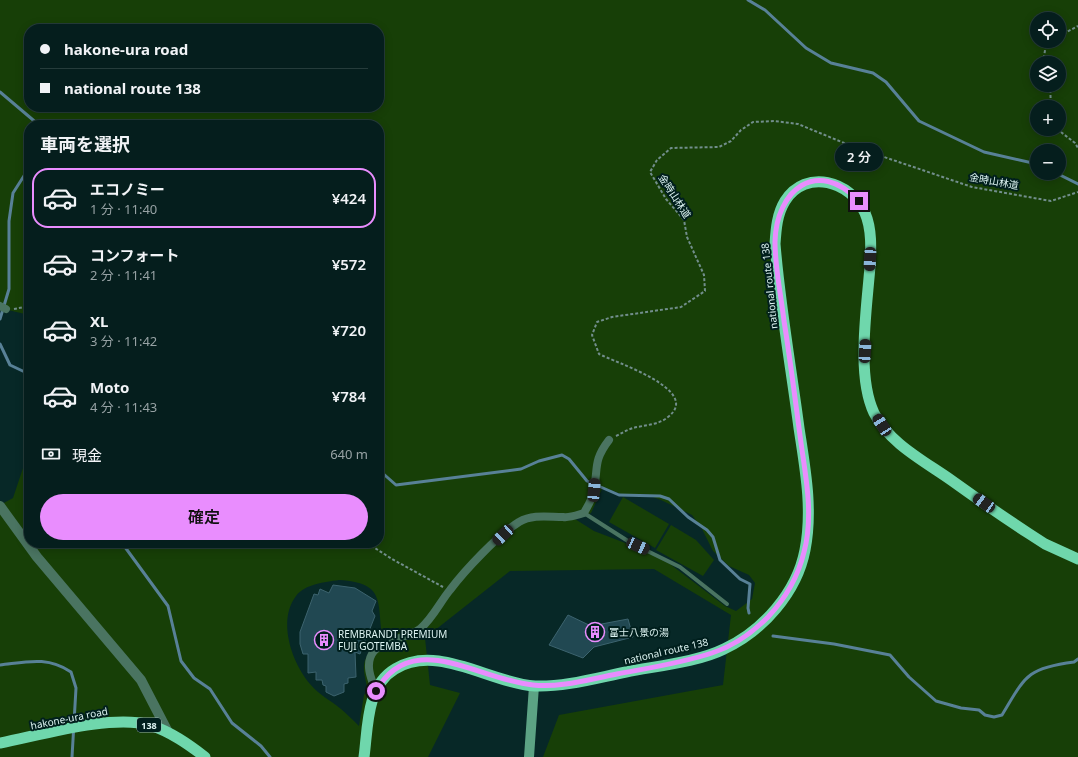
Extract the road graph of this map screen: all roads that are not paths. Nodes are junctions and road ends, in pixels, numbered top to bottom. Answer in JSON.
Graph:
{"nodes":[{"id":1,"x":609,"y":440,"type":"road end"},
{"id":2,"x":0,"y":506,"type":"edge"},
{"id":3,"x":584,"y":513,"type":"junction"},
{"id":4,"x":24,"y":539,"type":"edge"},
{"id":5,"x":30,"y":548,"type":"edge"},
{"id":6,"x":1078,"y":559,"type":"edge"},
{"id":7,"x":727,"y":604,"type":"dead end"},
{"id":8,"x":534,"y":686,"type":"junction"},
{"id":9,"x":376,"y":691,"type":"junction"},
{"id":10,"x":168,"y":732,"type":"junction"},
{"id":11,"x":0,"y":743,"type":"edge"},
{"id":12,"x":205,"y":757,"type":"edge"},
{"id":13,"x":364,"y":757,"type":"edge"},
{"id":14,"x":529,"y":757,"type":"edge"}],
"edges":[{"from":1,"to":3,"type":"street"},
{"from":2,"to":4,"type":"street"},
{"from":3,"to":7,"type":"lane"},
{"from":3,"to":9,"type":"street"},
{"from":5,"to":10,"type":"street"},
{"from":6,"to":8,"type":"highway","name":"national route 138"},
{"from":8,"to":9,"type":"highway"},
{"from":8,"to":14,"type":"main road"},
{"from":9,"to":13,"type":"highway"},
{"from":10,"to":11,"type":"highway","name":"hakone-ura road","number":"138"},
{"from":10,"to":12,"type":"highway","name":"hakone-ura road","number":"138"}]}
